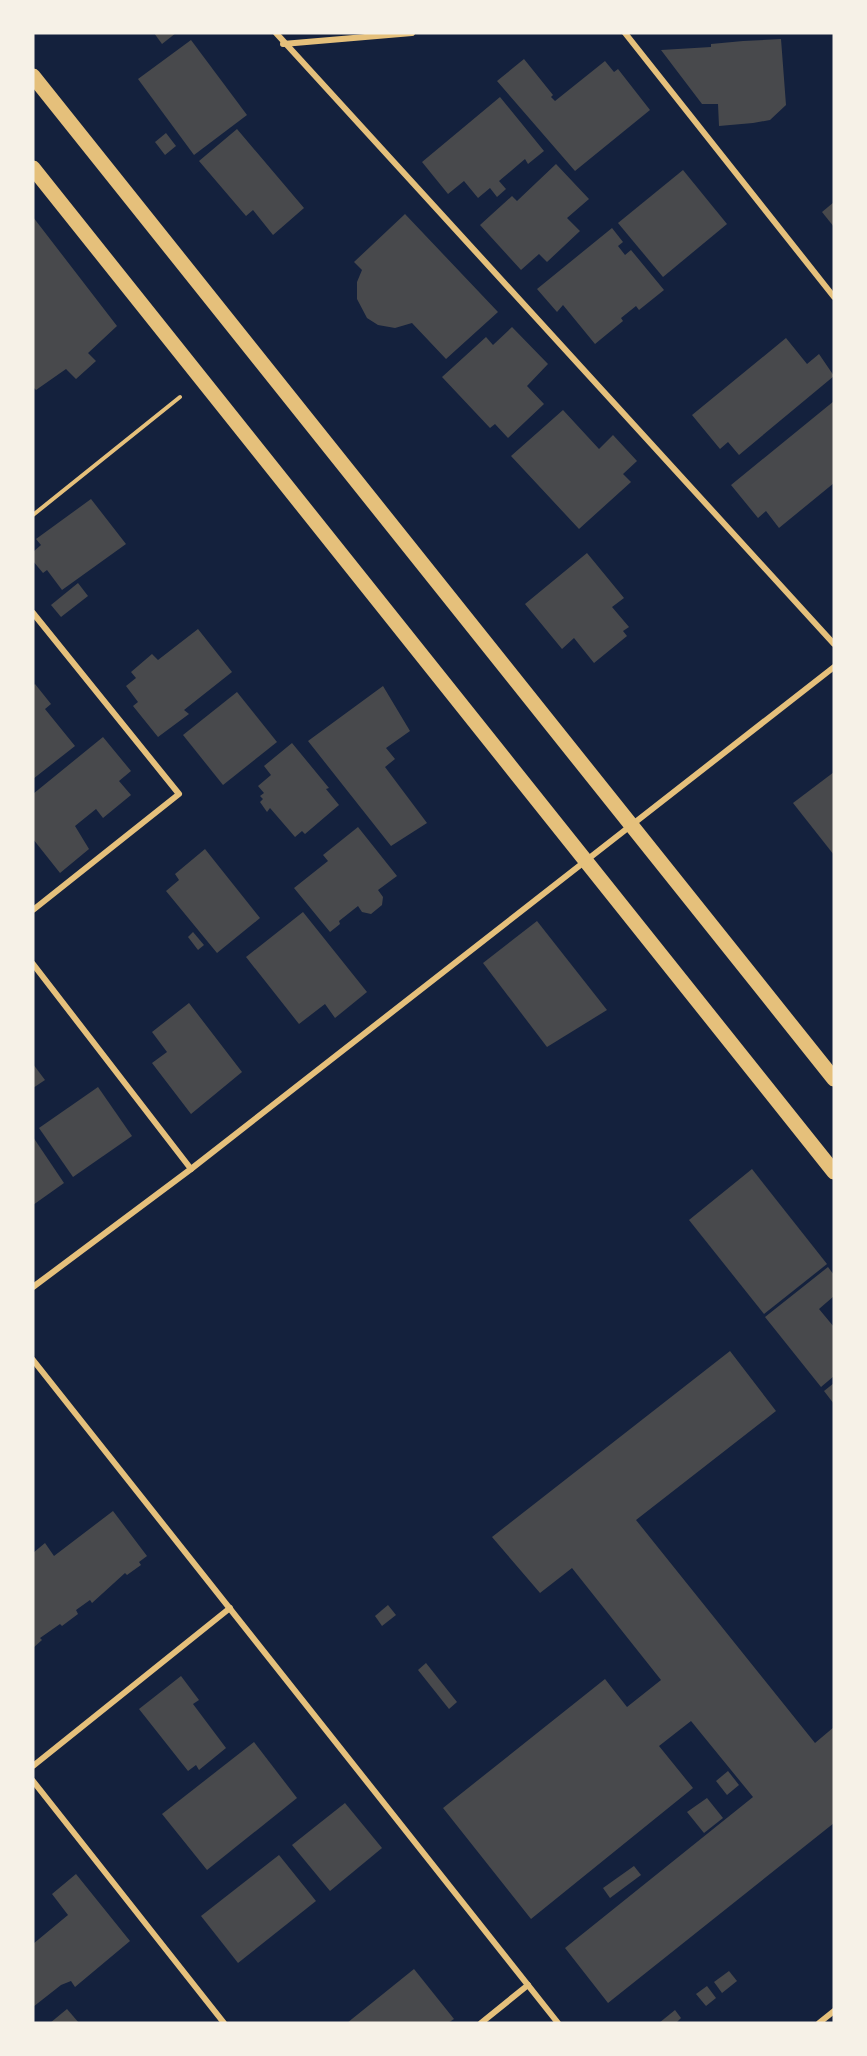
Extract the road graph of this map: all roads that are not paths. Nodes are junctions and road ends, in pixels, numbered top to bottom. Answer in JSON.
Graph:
{"nodes":[{"id":1,"x":276,"y":33,"type":"edge"},
{"id":2,"x":412,"y":33,"type":"edge"},
{"id":3,"x":625,"y":33,"type":"edge"},
{"id":4,"x":283,"y":44,"type":"junction"},
{"id":5,"x":33,"y":76,"type":"edge"},
{"id":6,"x":33,"y":168,"type":"edge"},
{"id":7,"x":834,"y":297,"type":"edge"},
{"id":8,"x":33,"y":613,"type":"edge"},
{"id":9,"x":834,"y":645,"type":"edge"},
{"id":10,"x":834,"y":667,"type":"edge"},
{"id":11,"x":632,"y":825,"type":"junction"},
{"id":12,"x":586,"y":860,"type":"junction"},
{"id":13,"x":33,"y":910,"type":"edge"},
{"id":14,"x":33,"y":964,"type":"edge"},
{"id":15,"x":834,"y":1079,"type":"edge"},
{"id":16,"x":191,"y":1169,"type":"junction"},
{"id":17,"x":834,"y":1172,"type":"edge"},
{"id":18,"x":33,"y":1287,"type":"edge"},
{"id":19,"x":33,"y":1360,"type":"edge"},
{"id":20,"x":230,"y":1608,"type":"junction"},
{"id":21,"x":33,"y":1766,"type":"edge"},
{"id":22,"x":33,"y":1781,"type":"edge"},
{"id":23,"x":528,"y":1985,"type":"junction"},
{"id":24,"x":834,"y":2011,"type":"edge"},
{"id":25,"x":224,"y":2023,"type":"edge"},
{"id":26,"x":481,"y":2023,"type":"edge"},
{"id":27,"x":558,"y":2023,"type":"edge"},
{"id":28,"x":819,"y":2023,"type":"edge"}],
"edges":[{"from":1,"to":4,"type":"street"},
{"from":2,"to":4,"type":"street"},
{"from":3,"to":7,"type":"street"},
{"from":4,"to":9,"type":"street"},
{"from":5,"to":11,"type":"main road"},
{"from":6,"to":12,"type":"main road"},
{"from":8,"to":13,"type":"street"},
{"from":10,"to":11,"type":"street"},
{"from":11,"to":12,"type":"street"},
{"from":11,"to":15,"type":"main road"},
{"from":12,"to":16,"type":"street"},
{"from":12,"to":17,"type":"main road"},
{"from":14,"to":16,"type":"street"},
{"from":16,"to":18,"type":"street"},
{"from":19,"to":20,"type":"street"},
{"from":20,"to":21,"type":"street"},
{"from":20,"to":23,"type":"street"},
{"from":22,"to":25,"type":"street"},
{"from":23,"to":26,"type":"street"},
{"from":23,"to":27,"type":"street"},
{"from":24,"to":28,"type":"street"}]}
